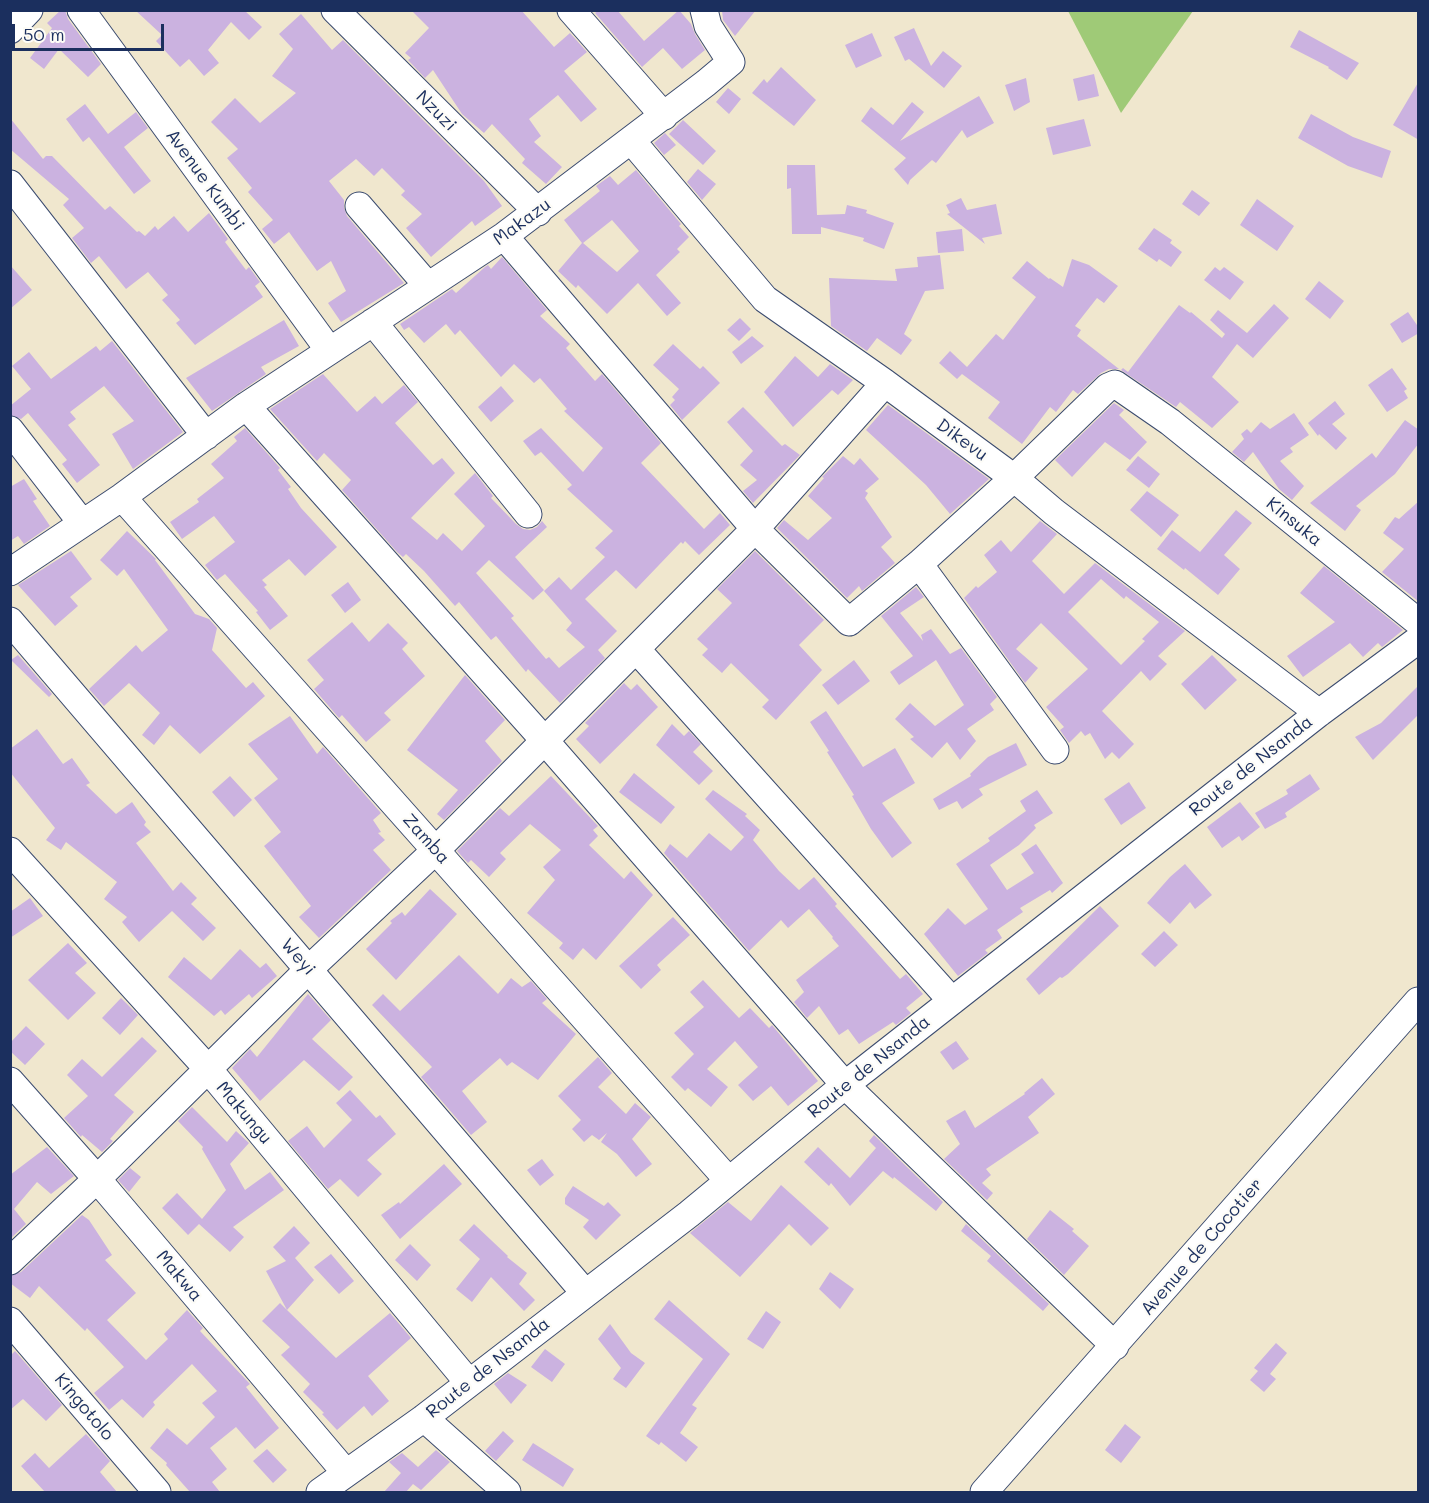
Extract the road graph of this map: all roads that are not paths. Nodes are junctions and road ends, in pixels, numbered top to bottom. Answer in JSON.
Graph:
{"nodes":[{"id":1,"x":28,"y":10,"type":"edge"},
{"id":2,"x":81,"y":10,"type":"edge"},
{"id":3,"x":335,"y":10,"type":"edge"},
{"id":4,"x":571,"y":10,"type":"edge"},
{"id":5,"x":704,"y":10,"type":"edge"},
{"id":6,"x":10,"y":30,"type":"edge"},
{"id":7,"x":664,"y":116,"type":"junction"},
{"id":8,"x":631,"y":140,"type":"junction"},
{"id":9,"x":10,"y":184,"type":"edge"},
{"id":10,"x":359,"y":206,"type":"dead end"},
{"id":11,"x":538,"y":212,"type":"junction"},
{"id":12,"x":504,"y":236,"type":"junction"},
{"id":13,"x":428,"y":286,"type":"junction"},
{"id":14,"x":372,"y":322,"type":"junction"},
{"id":15,"x":329,"y":350,"type":"junction"},
{"id":16,"x":885,"y":383,"type":"junction"},
{"id":17,"x":246,"y":406,"type":"junction"},
{"id":18,"x":10,"y":430,"type":"edge"},
{"id":19,"x":206,"y":436,"type":"junction"},
{"id":20,"x":1014,"y":478,"type":"junction"},
{"id":21,"x":122,"y":498,"type":"junction"},
{"id":22,"x":528,"y":514,"type":"dead end"},
{"id":23,"x":82,"y":523,"type":"junction"},
{"id":24,"x":755,"y":529,"type":"junction"},
{"id":25,"x":919,"y":564,"type":"junction"},
{"id":26,"x":10,"y":572,"type":"edge"},
{"id":27,"x":10,"y":621,"type":"edge"},
{"id":28,"x":1419,"y":622,"type":"edge"},
{"id":29,"x":1419,"y":640,"type":"edge"},
{"id":30,"x":636,"y":649,"type":"junction"},
{"id":31,"x":1319,"y":713,"type":"junction"},
{"id":32,"x":545,"y":741,"type":"junction"},
{"id":33,"x":1055,"y":750,"type":"dead end"},
{"id":34,"x":436,"y":850,"type":"junction"},
{"id":35,"x":10,"y":851,"type":"edge"},
{"id":36,"x":309,"y":969,"type":"junction"},
{"id":37,"x":952,"y":1001,"type":"junction"},
{"id":38,"x":1419,"y":1001,"type":"edge"},
{"id":39,"x":208,"y":1069,"type":"junction"},
{"id":40,"x":10,"y":1081,"type":"edge"},
{"id":41,"x":845,"y":1085,"type":"junction"},
{"id":42,"x":97,"y":1179,"type":"junction"},
{"id":43,"x":729,"y":1181,"type":"junction"},
{"id":44,"x":10,"y":1261,"type":"edge"},
{"id":45,"x":585,"y":1293,"type":"junction"},
{"id":46,"x":10,"y":1321,"type":"edge"},
{"id":47,"x":1115,"y":1346,"type":"junction"},
{"id":48,"x":469,"y":1383,"type":"junction"},
{"id":49,"x":424,"y":1418,"type":"junction"},
{"id":50,"x":346,"y":1473,"type":"junction"},
{"id":51,"x":157,"y":1492,"type":"edge"},
{"id":52,"x":320,"y":1492,"type":"edge"},
{"id":53,"x":507,"y":1492,"type":"edge"},
{"id":54,"x":984,"y":1492,"type":"edge"}],
"edges":[{"from":1,"to":6,"type":"street"},
{"from":2,"to":15,"type":"street","name":"Avenue Kumbi"},
{"from":3,"to":11,"type":"street","name":"Nzuzi"},
{"from":4,"to":7,"type":"street"},
{"from":5,"to":7,"type":"street","name":"Makazu"},
{"from":7,"to":8,"type":"street","name":"Makazu"},
{"from":8,"to":11,"type":"street","name":"Makazu"},
{"from":8,"to":16,"type":"street","name":"Dikevu"},
{"from":9,"to":19,"type":"street"},
{"from":10,"to":13,"type":"street"},
{"from":11,"to":12,"type":"street","name":"Makazu"},
{"from":12,"to":13,"type":"street","name":"Makazu"},
{"from":12,"to":24,"type":"street"},
{"from":13,"to":14,"type":"street","name":"Makazu"},
{"from":14,"to":15,"type":"street","name":"Makazu"},
{"from":14,"to":22,"type":"street"},
{"from":15,"to":17,"type":"street","name":"Makazu"},
{"from":16,"to":20,"type":"street","name":"Dikevu"},
{"from":16,"to":24,"type":"street"},
{"from":17,"to":19,"type":"street","name":"Makazu"},
{"from":17,"to":32,"type":"street"},
{"from":18,"to":23,"type":"street"},
{"from":19,"to":21,"type":"street","name":"Makazu"},
{"from":20,"to":25,"type":"street"},
{"from":20,"to":28,"type":"street","name":"Kinsuka"},
{"from":20,"to":31,"type":"street","name":"Dikevu"},
{"from":21,"to":23,"type":"street","name":"Makazu"},
{"from":21,"to":34,"type":"street","name":"Zamba"},
{"from":23,"to":26,"type":"street","name":"Makazu"},
{"from":24,"to":25,"type":"street"},
{"from":24,"to":30,"type":"street"},
{"from":25,"to":33,"type":"street"},
{"from":27,"to":36,"type":"street","name":"Weyi"},
{"from":29,"to":31,"type":"street","name":"Route de Nsanda"},
{"from":30,"to":32,"type":"street"},
{"from":30,"to":37,"type":"street"},
{"from":31,"to":37,"type":"street","name":"Route de Nsanda"},
{"from":32,"to":34,"type":"street"},
{"from":32,"to":41,"type":"street"},
{"from":34,"to":36,"type":"street"},
{"from":34,"to":43,"type":"street","name":"Zamba"},
{"from":35,"to":39,"type":"street","name":"Makungu"},
{"from":36,"to":39,"type":"street"},
{"from":36,"to":45,"type":"street","name":"Weyi"},
{"from":37,"to":41,"type":"street","name":"Route de Nsanda"},
{"from":38,"to":47,"type":"street","name":"Avenue de Cocotier"},
{"from":39,"to":42,"type":"street"},
{"from":39,"to":48,"type":"street","name":"Makungu"},
{"from":40,"to":42,"type":"street","name":"Makwa"},
{"from":41,"to":43,"type":"street","name":"Route de Nsanda"},
{"from":41,"to":47,"type":"street"},
{"from":42,"to":44,"type":"street"},
{"from":42,"to":50,"type":"street","name":"Makwa"},
{"from":43,"to":45,"type":"street","name":"Route de Nsanda"},
{"from":45,"to":48,"type":"street","name":"Route de Nsanda"},
{"from":46,"to":51,"type":"street","name":"Kingotolo"},
{"from":47,"to":54,"type":"street","name":"Avenue de Cocotier"},
{"from":48,"to":49,"type":"street","name":"Route de Nsanda"},
{"from":49,"to":50,"type":"street","name":"Route de Nsanda"},
{"from":49,"to":53,"type":"street"},
{"from":50,"to":52,"type":"street","name":"Route de Nsanda"}]}
